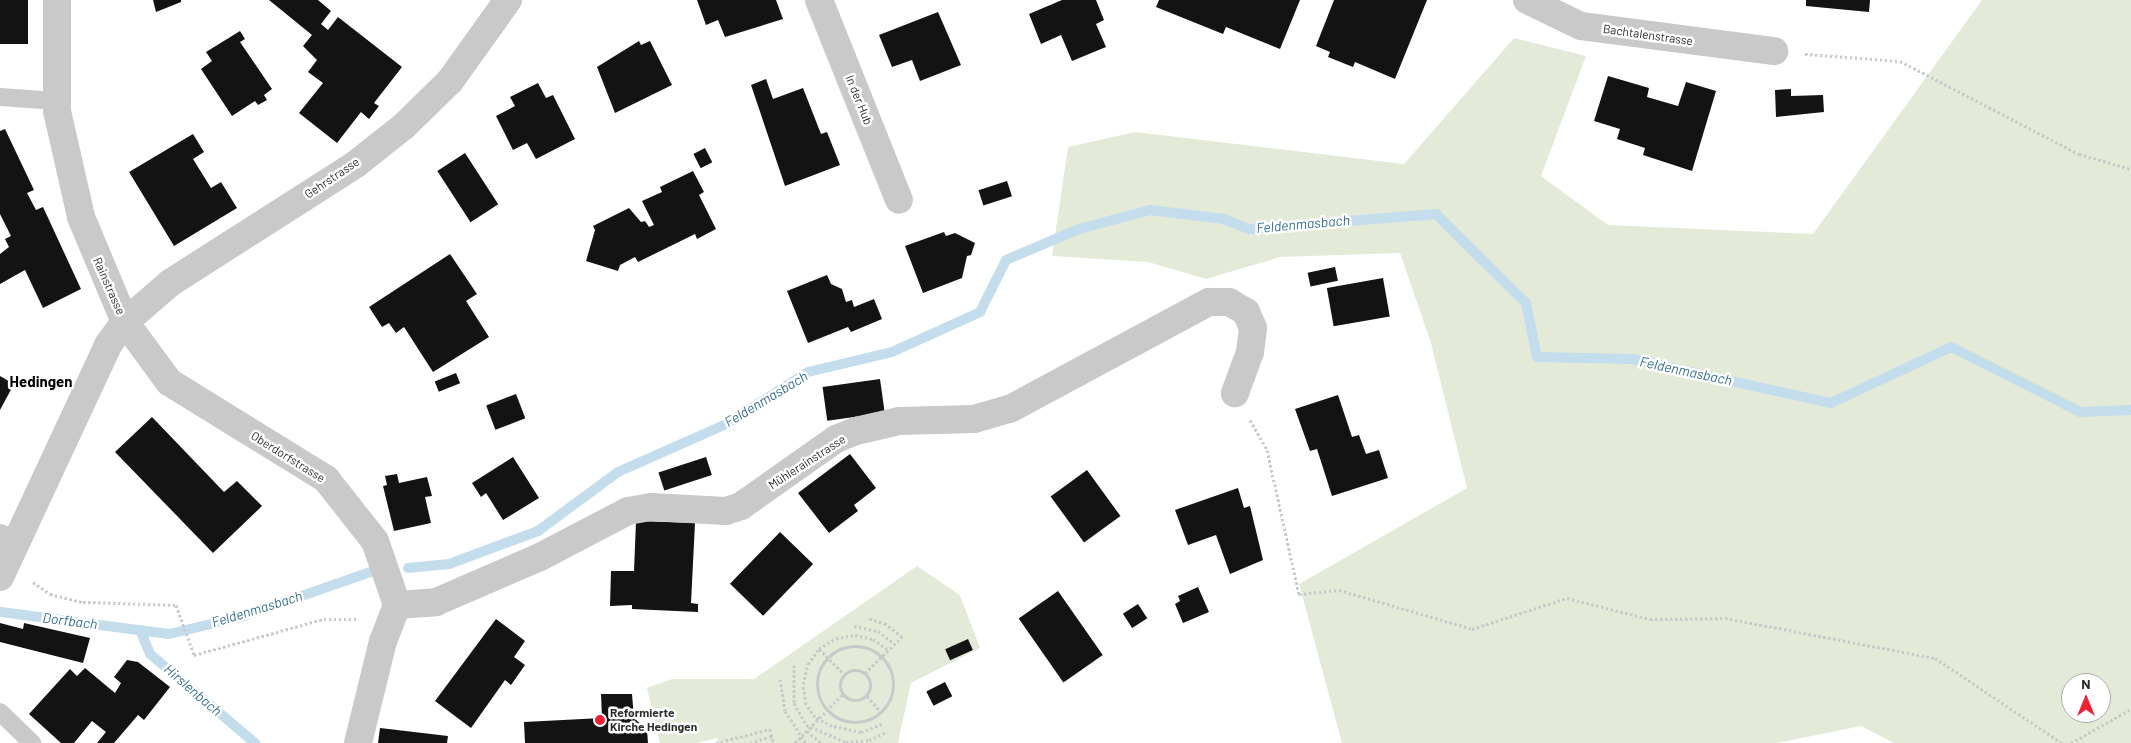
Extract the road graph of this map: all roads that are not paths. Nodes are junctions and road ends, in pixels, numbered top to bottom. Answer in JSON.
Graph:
{"nodes":[{"id":1,"x":57,"y":0,"type":"edge"},
{"id":2,"x":508,"y":0,"type":"edge"},
{"id":3,"x":819,"y":0,"type":"edge"},
{"id":4,"x":1527,"y":0,"type":"edge"},
{"id":5,"x":1774,"y":51,"type":"road end"},
{"id":6,"x":0,"y":97,"type":"edge"},
{"id":7,"x":56,"y":101,"type":"junction"},
{"id":8,"x":899,"y":200,"type":"dead end"},
{"id":9,"x":125,"y":322,"type":"junction"},
{"id":10,"x":1235,"y":393,"type":"road end"},
{"id":11,"x":8,"y":536,"type":"edge"},
{"id":12,"x":0,"y":577,"type":"edge"},
{"id":13,"x":397,"y":605,"type":"junction"},
{"id":14,"x":0,"y":712,"type":"edge"},
{"id":15,"x":32,"y":743,"type":"edge"},
{"id":16,"x":358,"y":743,"type":"edge"}],
"edges":[{"from":1,"to":7,"type":"street","name":"Rainstrasse"},
{"from":2,"to":9,"type":"street","name":"Gehrstrasse"},
{"from":3,"to":8,"type":"street","name":"In der Hub"},
{"from":4,"to":5,"type":"street","name":"Bachtalenstrasse"},
{"from":6,"to":7,"type":"lane"},
{"from":7,"to":9,"type":"street","name":"Rainstrasse"},
{"from":9,"to":11,"type":"street","name":"Rainstrasse"},
{"from":9,"to":13,"type":"street","name":"Oberdorfstrasse"},
{"from":10,"to":13,"type":"street","name":"Mühlerainstrasse"},
{"from":11,"to":12,"type":"street","name":"Rainstrasse"},
{"from":13,"to":16,"type":"street"},
{"from":14,"to":15,"type":"lane"}]}
